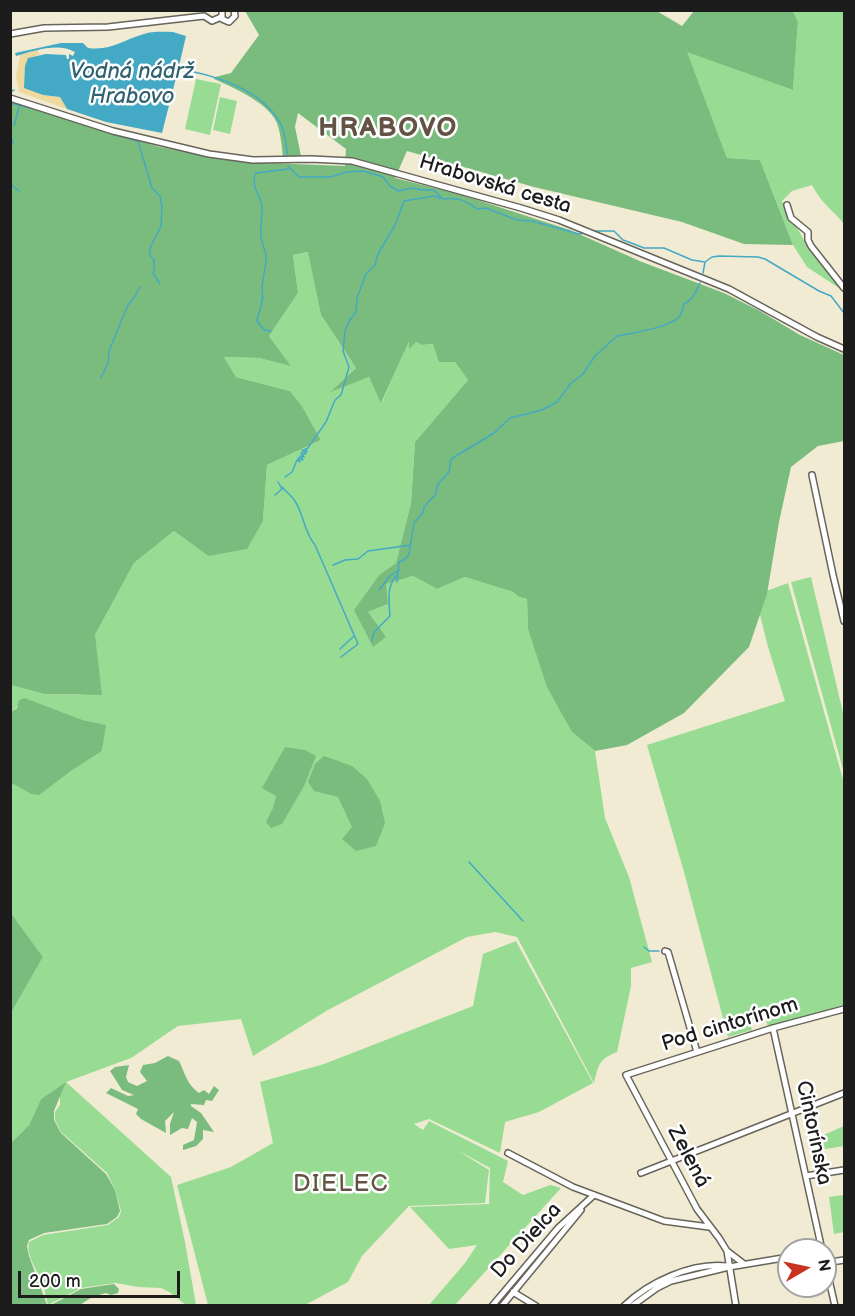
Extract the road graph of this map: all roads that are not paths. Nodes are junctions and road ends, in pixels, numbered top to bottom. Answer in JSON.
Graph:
{"nodes":[{"id":1,"x":234,"y":10,"type":"edge"},
{"id":2,"x":221,"y":14,"type":"edge"},
{"id":3,"x":10,"y":34,"type":"edge"},
{"id":4,"x":10,"y":98,"type":"edge"},
{"id":5,"x":787,"y":205,"type":"dead end"},
{"id":6,"x":844,"y":288,"type":"edge"},
{"id":7,"x":844,"y":349,"type":"edge"},
{"id":8,"x":812,"y":475,"type":"dead end"},
{"id":9,"x":837,"y":591,"type":"junction"},
{"id":10,"x":844,"y":594,"type":"edge"},
{"id":11,"x":844,"y":621,"type":"edge"},
{"id":12,"x":665,"y":951,"type":"dead end"},
{"id":13,"x":844,"y":1009,"type":"edge"},
{"id":14,"x":773,"y":1029,"type":"junction"},
{"id":15,"x":697,"y":1052,"type":"junction"},
{"id":16,"x":626,"y":1075,"type":"joint"},
{"id":17,"x":844,"y":1093,"type":"edge"},
{"id":18,"x":793,"y":1113,"type":"junction"},
{"id":19,"x":508,"y":1153,"type":"dead end"},
{"id":20,"x":671,"y":1161,"type":"junction"},
{"id":21,"x":844,"y":1170,"type":"edge"},
{"id":22,"x":641,"y":1173,"type":"dead end"},
{"id":23,"x":806,"y":1176,"type":"junction"},
{"id":24,"x":594,"y":1195,"type":"junction"},
{"id":25,"x":589,"y":1201,"type":"junction"},
{"id":26,"x":709,"y":1227,"type":"junction"},
{"id":27,"x":820,"y":1238,"type":"edge"},
{"id":28,"x":727,"y":1251,"type":"junction"},
{"id":29,"x":777,"y":1259,"type":"edge"},
{"id":30,"x":744,"y":1264,"type":"junction"},
{"id":31,"x":729,"y":1267,"type":"junction"},
{"id":32,"x":513,"y":1292,"type":"junction"},
{"id":33,"x":492,"y":1305,"type":"edge"},
{"id":34,"x":502,"y":1305,"type":"edge"},
{"id":35,"x":536,"y":1305,"type":"edge"},
{"id":36,"x":624,"y":1305,"type":"edge"},
{"id":37,"x":632,"y":1305,"type":"edge"},
{"id":38,"x":736,"y":1305,"type":"edge"}],
"edges":[{"from":1,"to":2,"type":"street"},
{"from":2,"to":3,"type":"street"},
{"from":4,"to":7,"type":"street","name":"Hrabovská cesta"},
{"from":5,"to":6,"type":"street"},
{"from":8,"to":9,"type":"street"},
{"from":9,"to":10,"type":"street"},
{"from":9,"to":11,"type":"street"},
{"from":12,"to":15,"type":"street"},
{"from":13,"to":14,"type":"street","name":"Pod cintorínom"},
{"from":14,"to":15,"type":"street","name":"Pod cintorínom"},
{"from":14,"to":18,"type":"street","name":"Cintorínska"},
{"from":15,"to":16,"type":"street","name":"Pod cintorínom"},
{"from":16,"to":20,"type":"street","name":"Zelená"},
{"from":17,"to":18,"type":"street"},
{"from":18,"to":20,"type":"street"},
{"from":18,"to":23,"type":"street","name":"Cintorínska"},
{"from":19,"to":24,"type":"street","name":"Do Dielca"},
{"from":20,"to":22,"type":"street"},
{"from":20,"to":26,"type":"street","name":"Zelená"},
{"from":21,"to":23,"type":"street"},
{"from":23,"to":27,"type":"street","name":"Cintorínska"},
{"from":24,"to":25,"type":"street","name":"Do Dielca"},
{"from":24,"to":26,"type":"street","name":"Do Dielca"},
{"from":25,"to":32,"type":"street","name":"Do Dielca"},
{"from":25,"to":33,"type":"street","name":"Do Dielca"},
{"from":26,"to":28,"type":"street","name":"Zelená"},
{"from":28,"to":30,"type":"street","name":"Zelená"},
{"from":28,"to":31,"type":"street","name":"Zelená"},
{"from":29,"to":30,"type":"street"},
{"from":30,"to":31,"type":"street"},
{"from":31,"to":36,"type":"street"},
{"from":31,"to":37,"type":"street"},
{"from":31,"to":38,"type":"street","name":"Zelená"},
{"from":32,"to":34,"type":"street","name":"Do Dielca"},
{"from":32,"to":35,"type":"street"}]}
